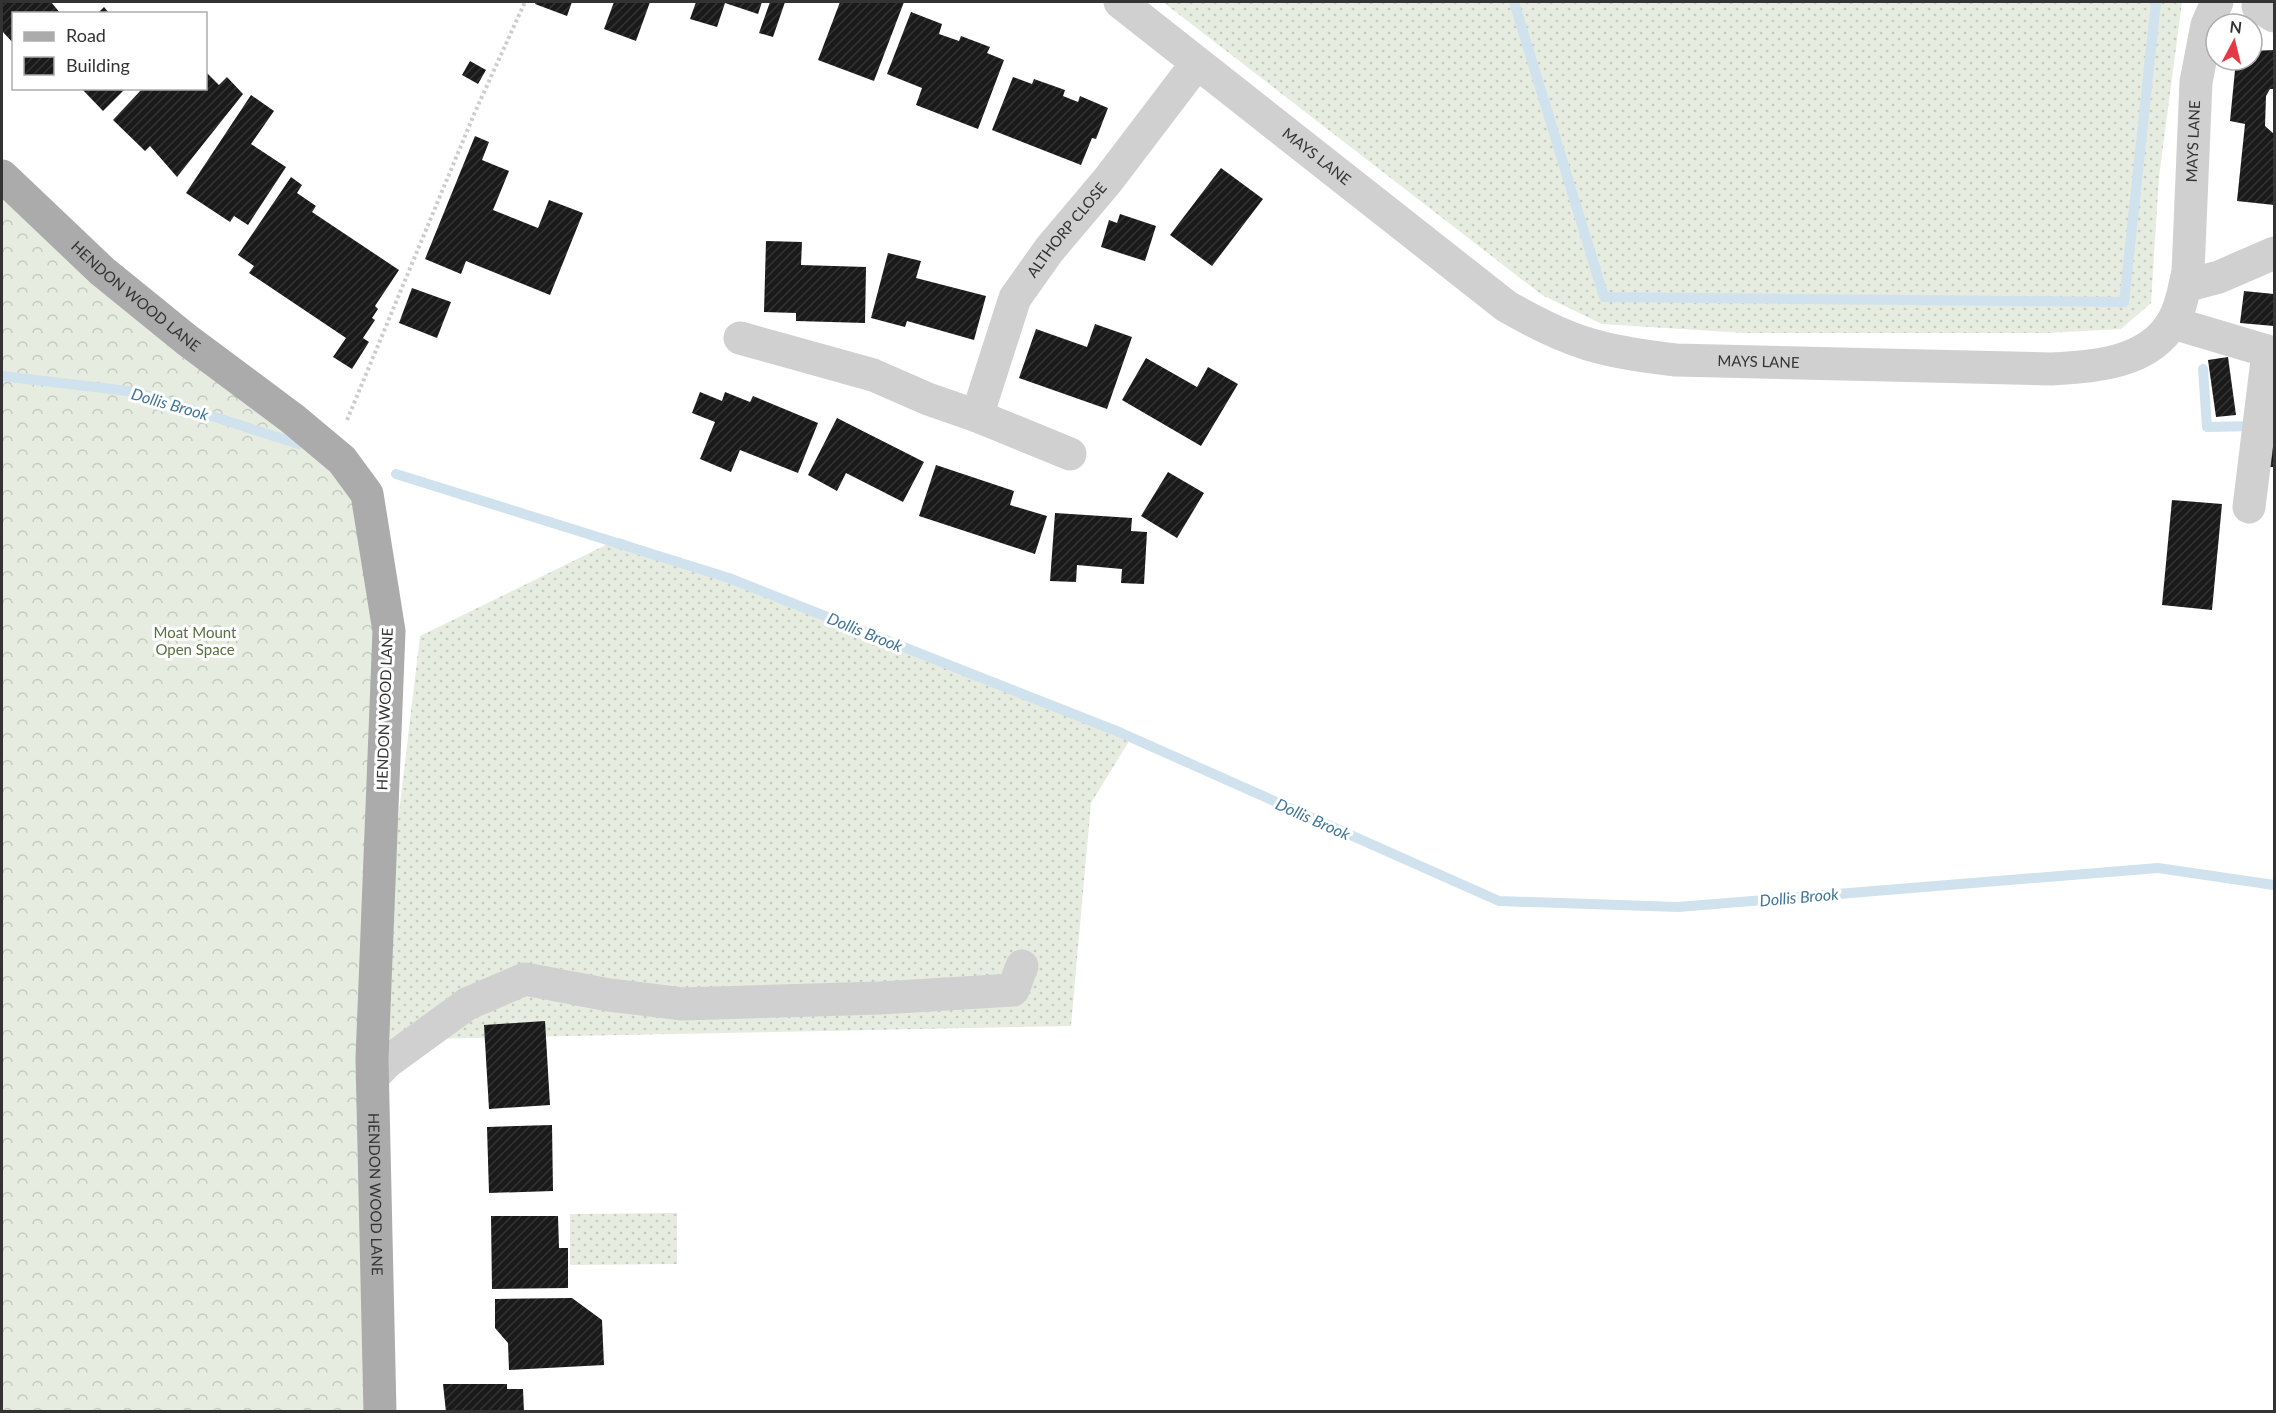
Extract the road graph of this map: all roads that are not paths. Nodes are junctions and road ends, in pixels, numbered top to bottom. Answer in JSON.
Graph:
{"nodes":[{"id":1,"x":1120,"y":2,"type":"edge"},
{"id":2,"x":2217,"y":2,"type":"edge"},
{"id":3,"x":1197,"y":63,"type":"junction"},
{"id":4,"x":2,"y":176,"type":"edge"},
{"id":5,"x":2274,"y":253,"type":"edge"},
{"id":6,"x":2185,"y":286,"type":"junction"},
{"id":7,"x":2173,"y":322,"type":"junction"},
{"id":8,"x":740,"y":338,"type":"dead end"},
{"id":9,"x":2271,"y":352,"type":"edge"},
{"id":10,"x":977,"y":416,"type":"junction"},
{"id":11,"x":1070,"y":454,"type":"dead end"},
{"id":12,"x":2249,"y":507,"type":"dead end"},
{"id":13,"x":1022,"y":966,"type":"dead end"},
{"id":14,"x":372,"y":1078,"type":"junction"},
{"id":15,"x":380,"y":1412,"type":"edge"}],
"edges":[{"from":1,"to":3,"type":"street","name":"MAYS LANE"},
{"from":2,"to":6,"type":"street","name":"MAYS LANE"},
{"from":3,"to":7,"type":"street","name":"MAYS LANE"},
{"from":3,"to":10,"type":"street","name":"ALTHORP CLOSE"},
{"from":4,"to":14,"type":"main road","name":"HENDON WOOD LANE"},
{"from":5,"to":6,"type":"street"},
{"from":6,"to":7,"type":"street","name":"MAYS LANE"},
{"from":7,"to":9,"type":"street"},
{"from":8,"to":10,"type":"street"},
{"from":9,"to":12,"type":"street"},
{"from":10,"to":11,"type":"street"},
{"from":13,"to":14,"type":"street"},
{"from":14,"to":15,"type":"main road","name":"HENDON WOOD LANE"}]}
